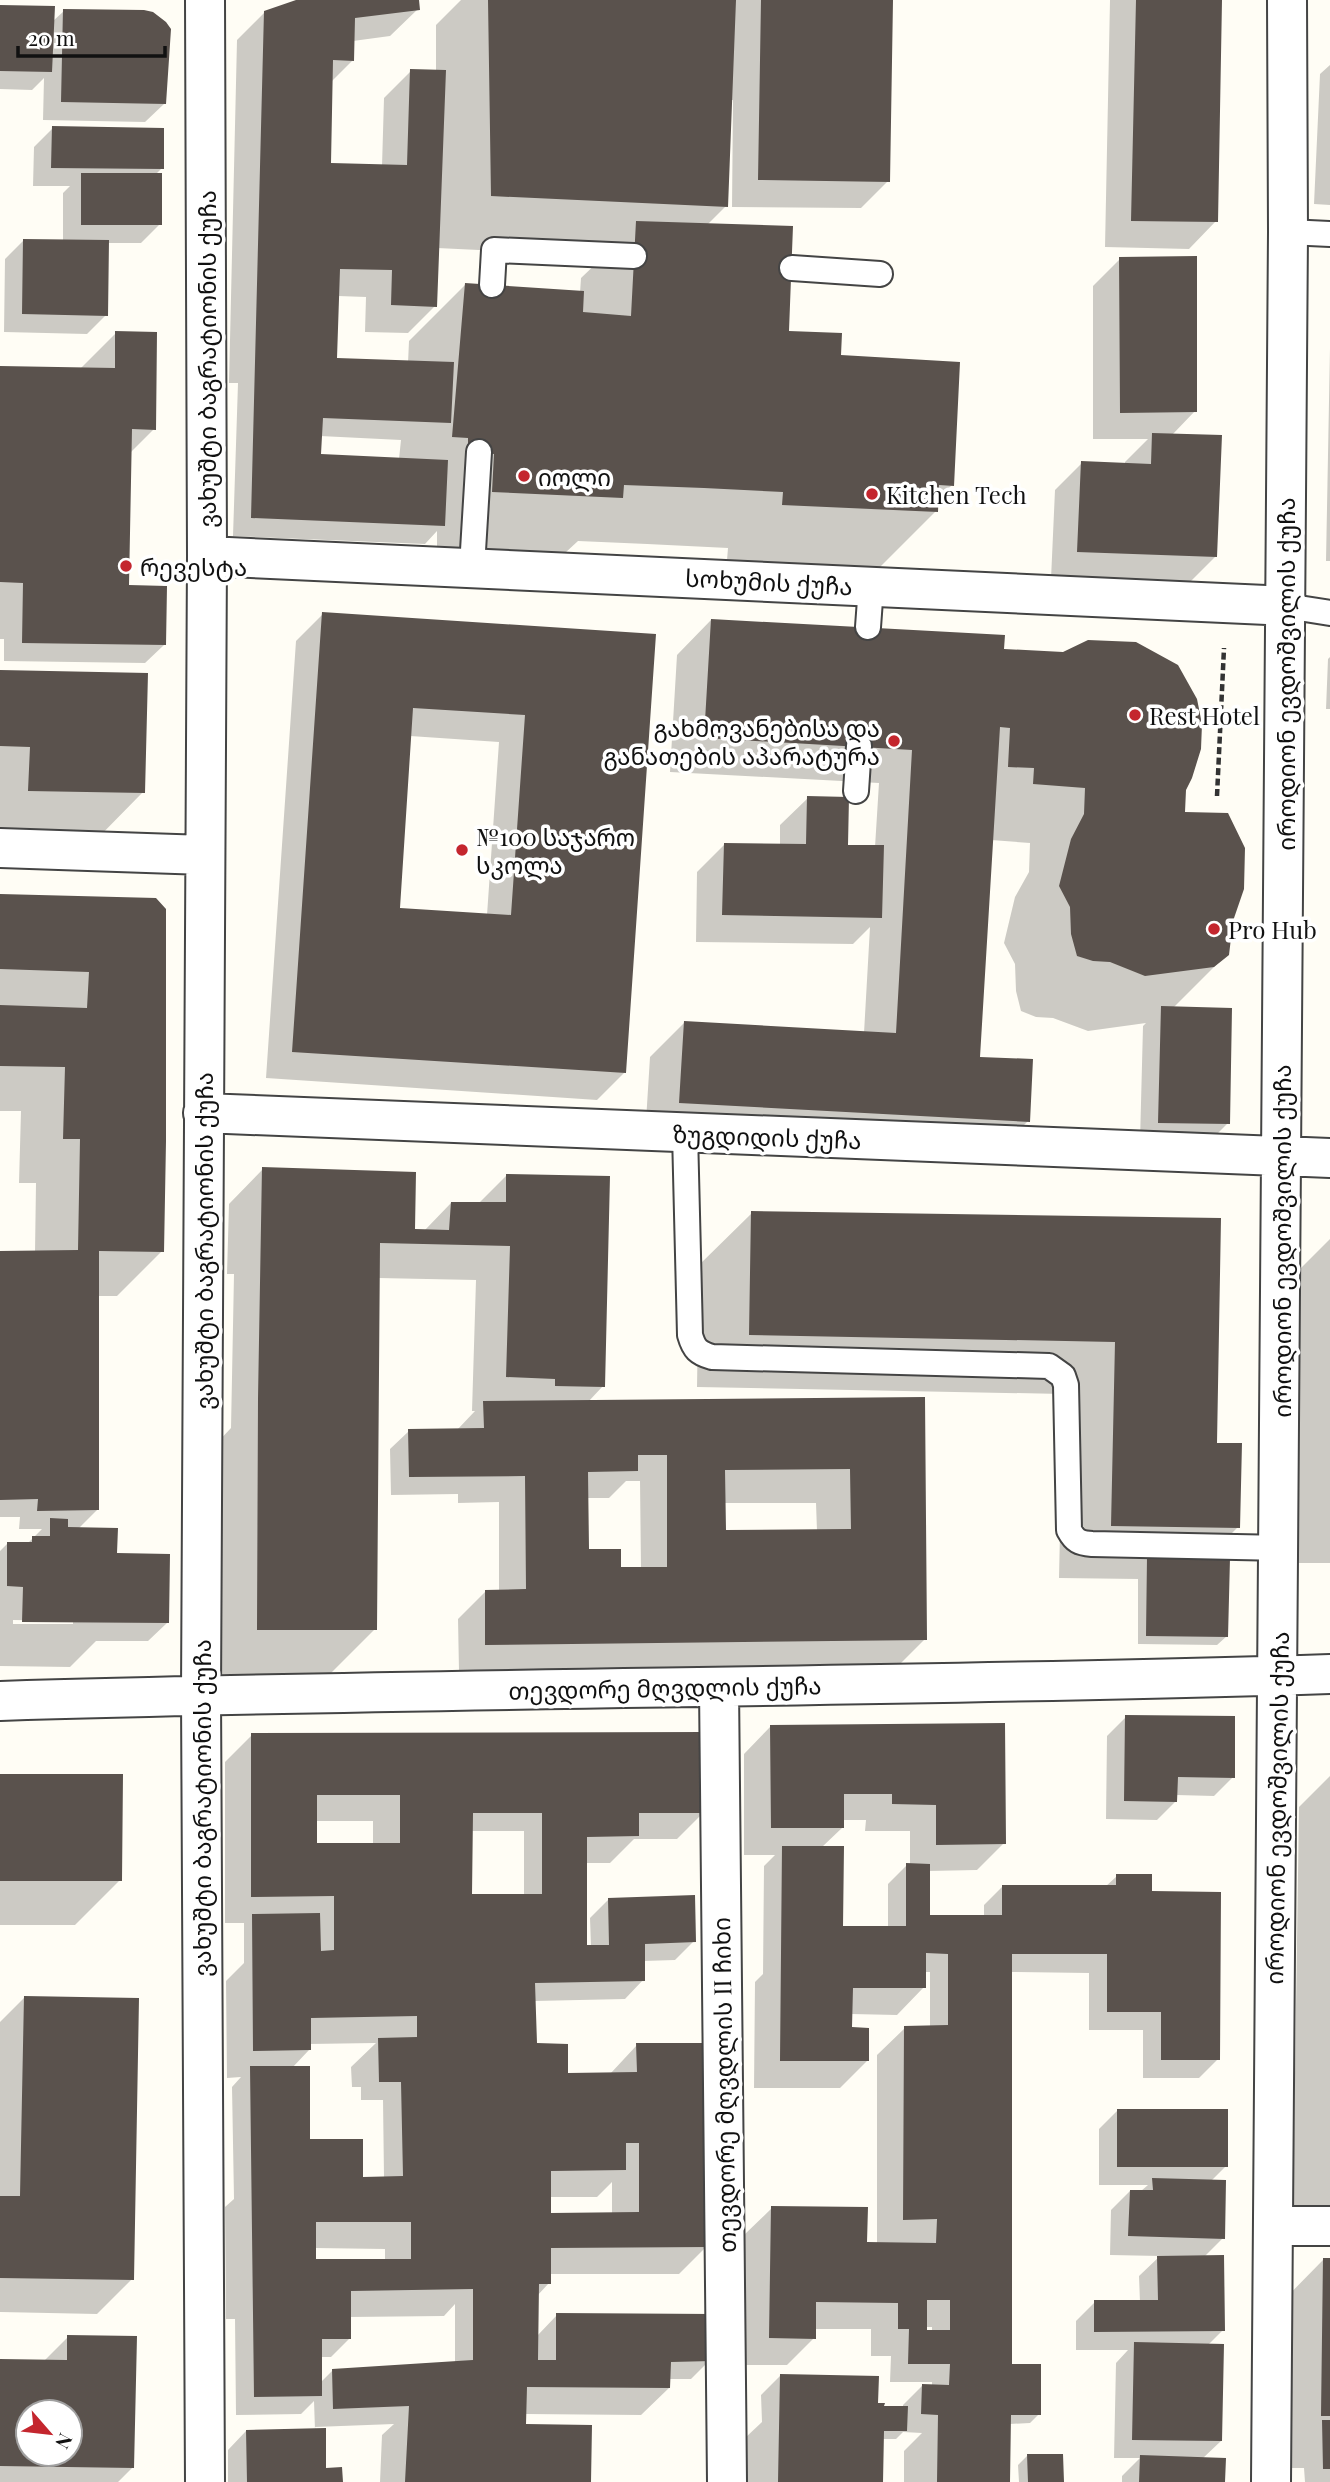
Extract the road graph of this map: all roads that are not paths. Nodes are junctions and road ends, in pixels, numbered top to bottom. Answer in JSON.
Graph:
{"nodes":[{"id":1,"x":205,"y":0,"type":"edge"},
{"id":2,"x":1287,"y":0,"type":"edge"},
{"id":3,"x":1288,"y":232,"type":"junction"},
{"id":4,"x":1330,"y":234,"type":"edge"},
{"id":5,"x":634,"y":256,"type":"dead end"},
{"id":6,"x":792,"y":268,"type":"dead end"},
{"id":7,"x":880,"y":274,"type":"dead end"},
{"id":8,"x":492,"y":285,"type":"dead end"},
{"id":9,"x":479,"y":452,"type":"dead end"},
{"id":10,"x":207,"y":556,"type":"junction"},
{"id":11,"x":472,"y":567,"type":"junction"},
{"id":12,"x":871,"y":586,"type":"junction"},
{"id":13,"x":1286,"y":606,"type":"junction"},
{"id":14,"x":1330,"y":613,"type":"edge"},
{"id":15,"x":868,"y":628,"type":"dead end"},
{"id":16,"x":859,"y":746,"type":"dead end"},
{"id":17,"x":856,"y":791,"type":"dead end"},
{"id":18,"x":0,"y":848,"type":"edge"},
{"id":19,"x":205,"y":855,"type":"junction"},
{"id":20,"x":203,"y":1113,"type":"junction"},
{"id":21,"x":685,"y":1133,"type":"junction"},
{"id":22,"x":1281,"y":1157,"type":"junction"},
{"id":23,"x":1330,"y":1158,"type":"edge"},
{"id":24,"x":1278,"y":1548,"type":"junction"},
{"id":25,"x":1330,"y":1674,"type":"edge"},
{"id":26,"x":1278,"y":1676,"type":"junction"},
{"id":27,"x":719,"y":1687,"type":"junction"},
{"id":28,"x":201,"y":1694,"type":"junction"},
{"id":29,"x":0,"y":1701,"type":"edge"},
{"id":30,"x":1273,"y":2226,"type":"junction"},
{"id":31,"x":1330,"y":2226,"type":"edge"},
{"id":32,"x":205,"y":2482,"type":"edge"},
{"id":33,"x":727,"y":2482,"type":"edge"},
{"id":34,"x":1271,"y":2482,"type":"edge"}],
"edges":[{"from":1,"to":10,"type":"street","name":"ვახუშტი ბაგრატიონის ქუჩა"},
{"from":2,"to":3,"type":"street","name":"იროდიონ ევდოშვილის ქუჩა"},
{"from":3,"to":4,"type":"lane"},
{"from":3,"to":13,"type":"street","name":"იროდიონ ევდოშვილის ქუჩა"},
{"from":5,"to":8,"type":"lane"},
{"from":6,"to":7,"type":"lane"},
{"from":9,"to":11,"type":"lane"},
{"from":10,"to":11,"type":"street","name":"სოხუმის ქუჩა"},
{"from":10,"to":19,"type":"street","name":"ვახუშტი ბაგრატიონის ქუჩა"},
{"from":11,"to":12,"type":"street","name":"სოხუმის ქუჩა"},
{"from":12,"to":13,"type":"street","name":"სოხუმის ქუჩა"},
{"from":12,"to":15,"type":"lane"},
{"from":13,"to":14,"type":"lane","name":"სოხუმის ქუჩა"},
{"from":13,"to":22,"type":"street","name":"იროდიონ ევდოშვილის ქუჩა"},
{"from":16,"to":17,"type":"lane"},
{"from":18,"to":19,"type":"street"},
{"from":19,"to":20,"type":"street","name":"ვახუშტი ბაგრატიონის ქუჩა"},
{"from":20,"to":21,"type":"street","name":"ზუგდიდის ქუჩა"},
{"from":20,"to":28,"type":"street","name":"ვახუშტი ბაგრატიონის ქუჩა"},
{"from":21,"to":22,"type":"street","name":"ზუგდიდის ქუჩა"},
{"from":21,"to":24,"type":"lane"},
{"from":22,"to":23,"type":"street","name":"ზუგდიდის ქუჩა"},
{"from":22,"to":24,"type":"street","name":"იროდიონ ევდოშვილის ქუჩა"},
{"from":24,"to":26,"type":"street","name":"იროდიონ ევდოშვილის ქუჩა"},
{"from":25,"to":26,"type":"street","name":"თევდორე მღვდლის ქუჩა"},
{"from":26,"to":27,"type":"street","name":"თევდორე მღვდლის ქუჩა"},
{"from":26,"to":30,"type":"street","name":"იროდიონ ევდოშვილის ქუჩა"},
{"from":27,"to":28,"type":"street","name":"თევდორე მღვდლის ქუჩა"},
{"from":27,"to":33,"type":"street","name":"თევდორე მღვდლის II ჩიხი"},
{"from":28,"to":29,"type":"street","name":"თევდორე მღვდლის ქუჩა"},
{"from":28,"to":32,"type":"street","name":"ვახუშტი ბაგრატიონის ქუჩა"},
{"from":30,"to":31,"type":"street"},
{"from":30,"to":34,"type":"street","name":"იროდიონ ევდოშვილის ქუჩა"}]}
